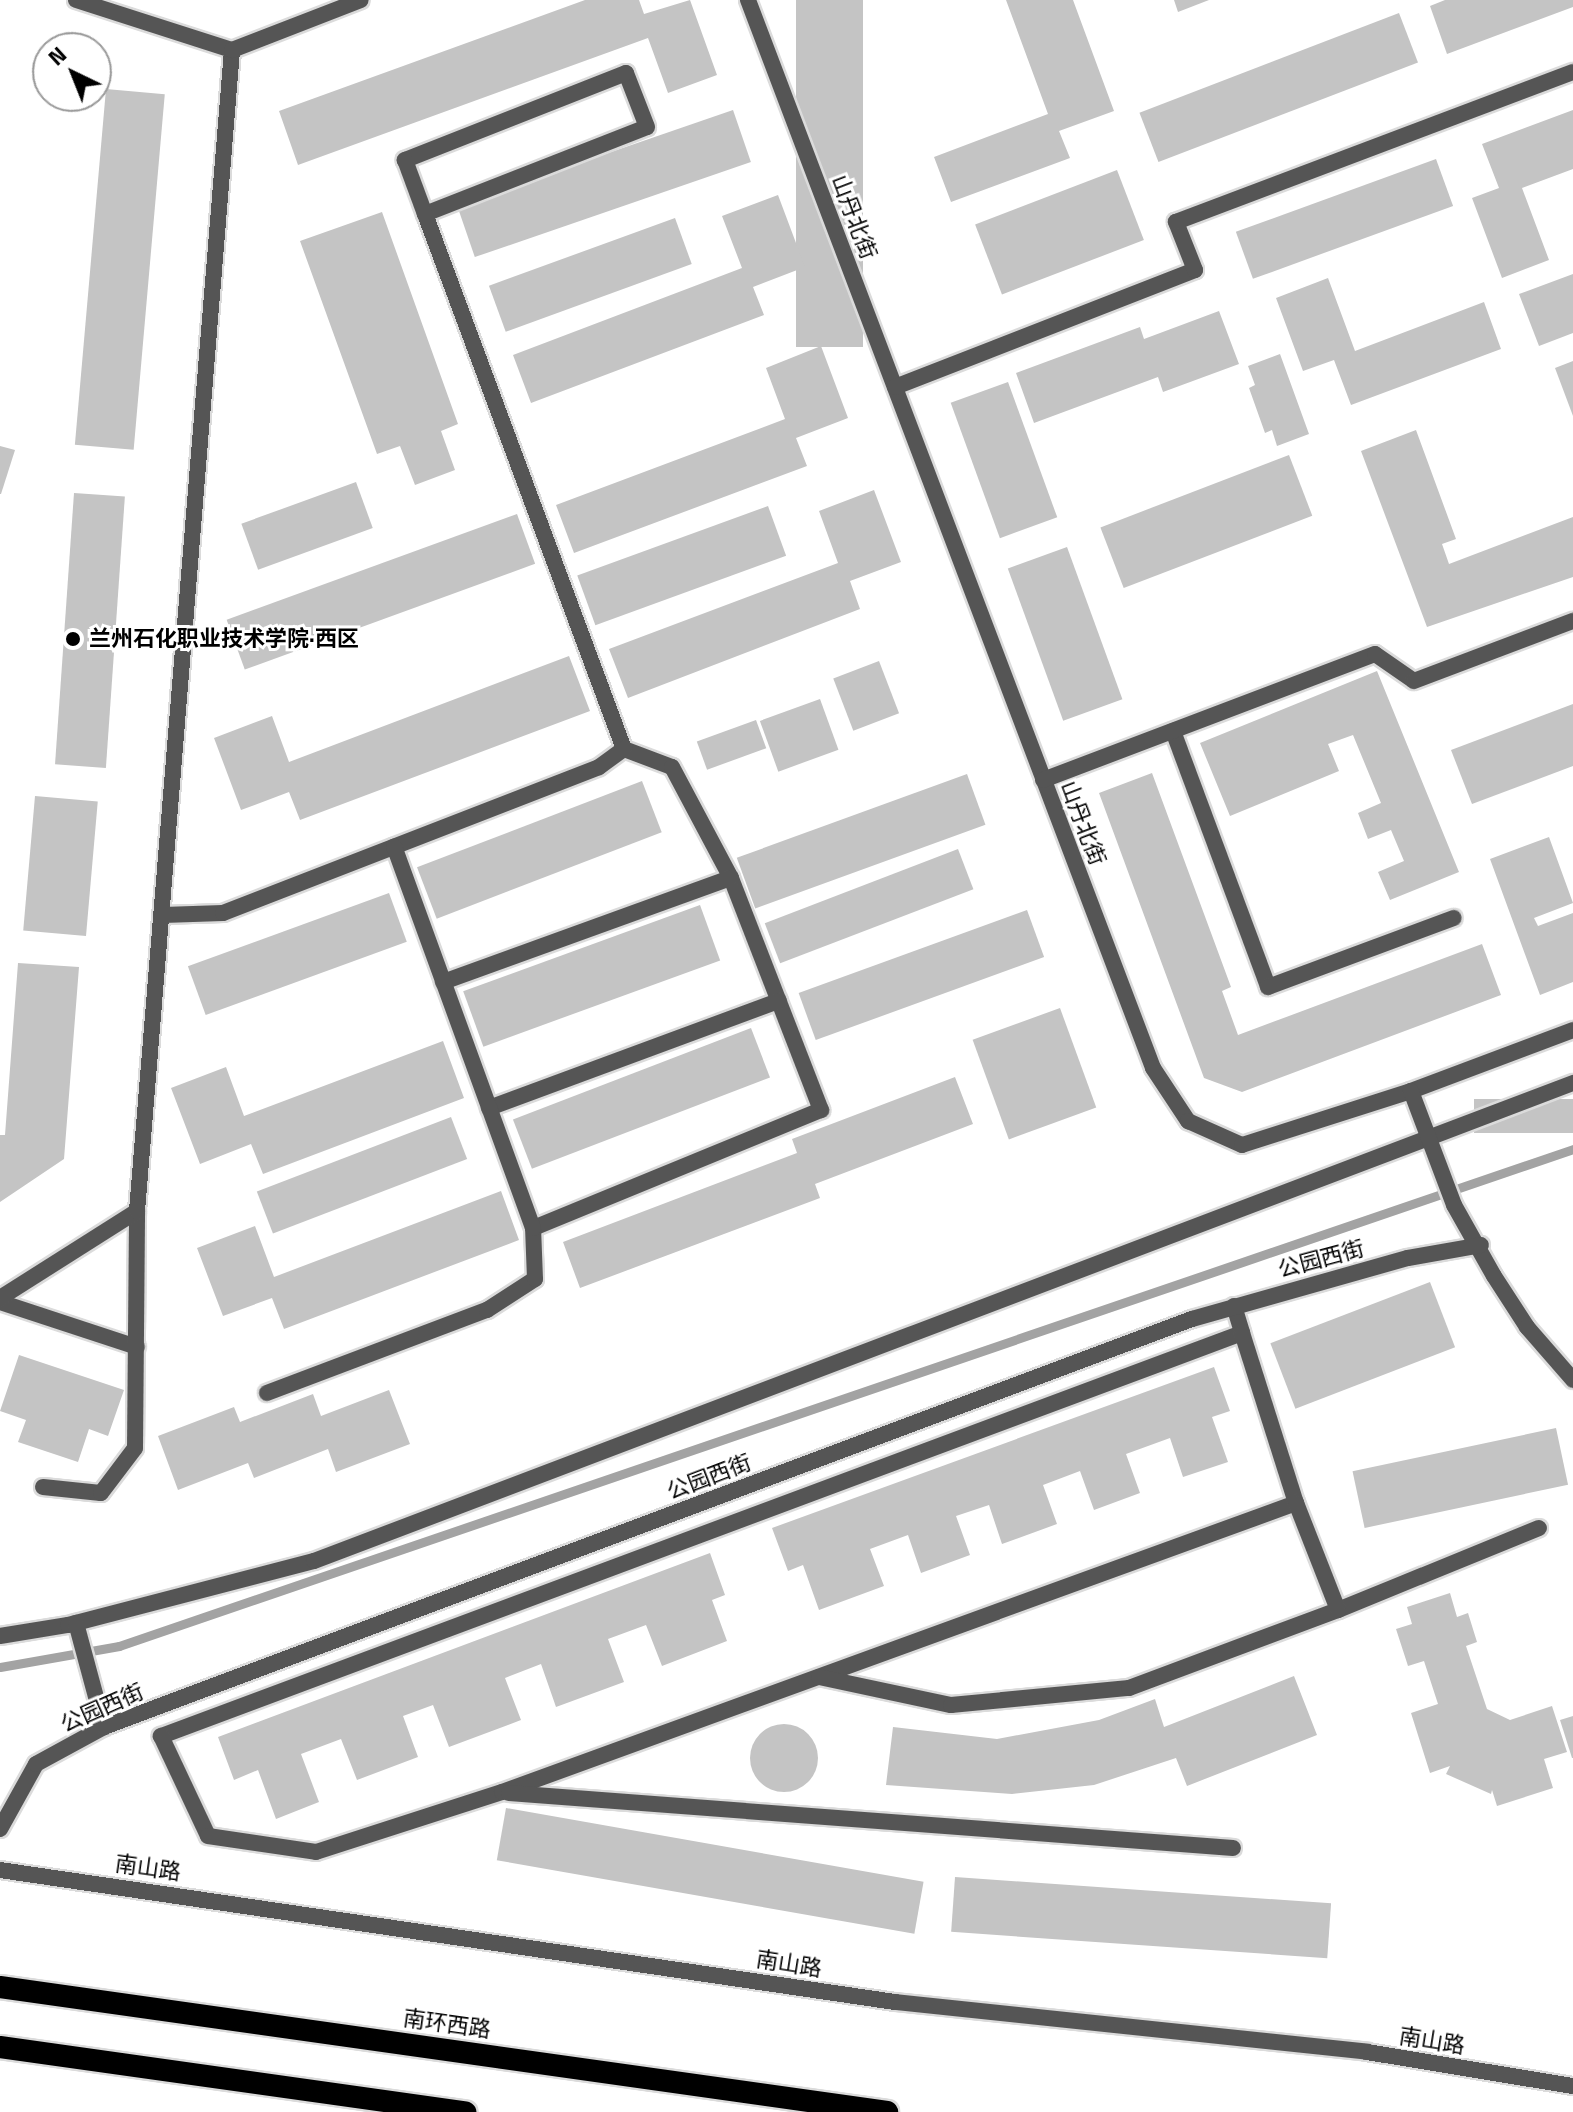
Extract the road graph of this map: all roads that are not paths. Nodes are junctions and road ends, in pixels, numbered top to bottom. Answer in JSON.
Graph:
{"nodes":[{"id":1,"x":76,"y":0,"type":"edge"},
{"id":2,"x":361,"y":0,"type":"edge"},
{"id":3,"x":748,"y":0,"type":"edge"},
{"id":4,"x":232,"y":50,"type":"junction"},
{"id":5,"x":1573,"y":72,"type":"edge"},
{"id":6,"x":425,"y":214,"type":"junction"},
{"id":7,"x":895,"y":387,"type":"junction"},
{"id":8,"x":1573,"y":621,"type":"edge"},
{"id":9,"x":1173,"y":731,"type":"junction"},
{"id":10,"x":624,"y":749,"type":"junction"},
{"id":11,"x":1043,"y":780,"type":"junction"},
{"id":12,"x":394,"y":847,"type":"junction"},
{"id":13,"x":731,"y":878,"type":"junction"},
{"id":14,"x":163,"y":915,"type":"junction"},
{"id":15,"x":1454,"y":918,"type":"dead end"},
{"id":16,"x":443,"y":982,"type":"junction"},
{"id":17,"x":779,"y":1001,"type":"junction"},
{"id":18,"x":1573,"y":1030,"type":"edge"},
{"id":19,"x":1573,"y":1083,"type":"edge"},
{"id":20,"x":1411,"y":1091,"type":"junction"},
{"id":21,"x":489,"y":1108,"type":"junction"},
{"id":22,"x":1435,"y":1146,"type":"junction"},
{"id":23,"x":137,"y":1211,"type":"junction"},
{"id":24,"x":533,"y":1228,"type":"junction"},
{"id":25,"x":1481,"y":1245,"type":"junction"},
{"id":26,"x":0,"y":1300,"type":"edge"},
{"id":27,"x":1234,"y":1306,"type":"junction"},
{"id":28,"x":1242,"y":1333,"type":"junction"},
{"id":29,"x":137,"y":1347,"type":"junction"},
{"id":30,"x":1573,"y":1380,"type":"edge"},
{"id":31,"x":267,"y":1393,"type":"dead end"},
{"id":32,"x":43,"y":1487,"type":"dead end"},
{"id":33,"x":1296,"y":1503,"type":"junction"},
{"id":34,"x":1539,"y":1528,"type":"dead end"},
{"id":35,"x":1338,"y":1610,"type":"junction"},
{"id":36,"x":76,"y":1623,"type":"junction"},
{"id":37,"x":0,"y":1636,"type":"edge"},
{"id":38,"x":817,"y":1677,"type":"junction"},
{"id":39,"x":104,"y":1727,"type":"junction"},
{"id":40,"x":502,"y":1792,"type":"junction"},
{"id":41,"x":0,"y":1829,"type":"edge"},
{"id":42,"x":1233,"y":1848,"type":"dead end"},
{"id":43,"x":0,"y":1870,"type":"edge"},
{"id":44,"x":0,"y":1987,"type":"edge"},
{"id":45,"x":0,"y":2047,"type":"edge"},
{"id":46,"x":1573,"y":2086,"type":"edge"},
{"id":47,"x":465,"y":2112,"type":"edge"},
{"id":48,"x":887,"y":2112,"type":"edge"}],
"edges":[{"from":1,"to":4,"type":"street"},
{"from":2,"to":4,"type":"street"},
{"from":3,"to":7,"type":"street","name":"山丹北街"},
{"from":4,"to":14,"type":"street"},
{"from":5,"to":7,"type":"street"},
{"from":6,"to":6,"type":"street"},
{"from":6,"to":10,"type":"street"},
{"from":7,"to":11,"type":"street","name":"山丹北街"},
{"from":8,"to":9,"type":"street"},
{"from":9,"to":11,"type":"street"},
{"from":9,"to":15,"type":"street"},
{"from":10,"to":12,"type":"street"},
{"from":10,"to":13,"type":"street"},
{"from":11,"to":20,"type":"street","name":"山丹北街"},
{"from":12,"to":14,"type":"street"},
{"from":12,"to":16,"type":"street"},
{"from":13,"to":16,"type":"street"},
{"from":13,"to":17,"type":"street"},
{"from":14,"to":23,"type":"street"},
{"from":16,"to":21,"type":"street"},
{"from":17,"to":21,"type":"street"},
{"from":17,"to":24,"type":"street"},
{"from":18,"to":20,"type":"street"},
{"from":19,"to":22,"type":"street"},
{"from":20,"to":22,"type":"street"},
{"from":21,"to":24,"type":"street"},
{"from":22,"to":25,"type":"street"},
{"from":22,"to":36,"type":"street"},
{"from":23,"to":26,"type":"street"},
{"from":23,"to":29,"type":"street"},
{"from":24,"to":31,"type":"street"},
{"from":25,"to":27,"type":"street","name":"公园西街"},
{"from":25,"to":30,"type":"street"},
{"from":26,"to":29,"type":"street"},
{"from":27,"to":28,"type":"street"},
{"from":27,"to":39,"type":"street","name":"公园西街"},
{"from":28,"to":33,"type":"street"},
{"from":28,"to":40,"type":"street"},
{"from":29,"to":32,"type":"street"},
{"from":33,"to":35,"type":"street"},
{"from":33,"to":38,"type":"street"},
{"from":34,"to":35,"type":"street"},
{"from":35,"to":38,"type":"street"},
{"from":36,"to":37,"type":"street"},
{"from":36,"to":39,"type":"street"},
{"from":38,"to":40,"type":"street"},
{"from":39,"to":41,"type":"street","name":"公园西街"},
{"from":40,"to":42,"type":"street"},
{"from":43,"to":46,"type":"street","name":"南山路"},
{"from":44,"to":48,"type":"highway","name":"南环西路"},
{"from":45,"to":47,"type":"highway"}]}
